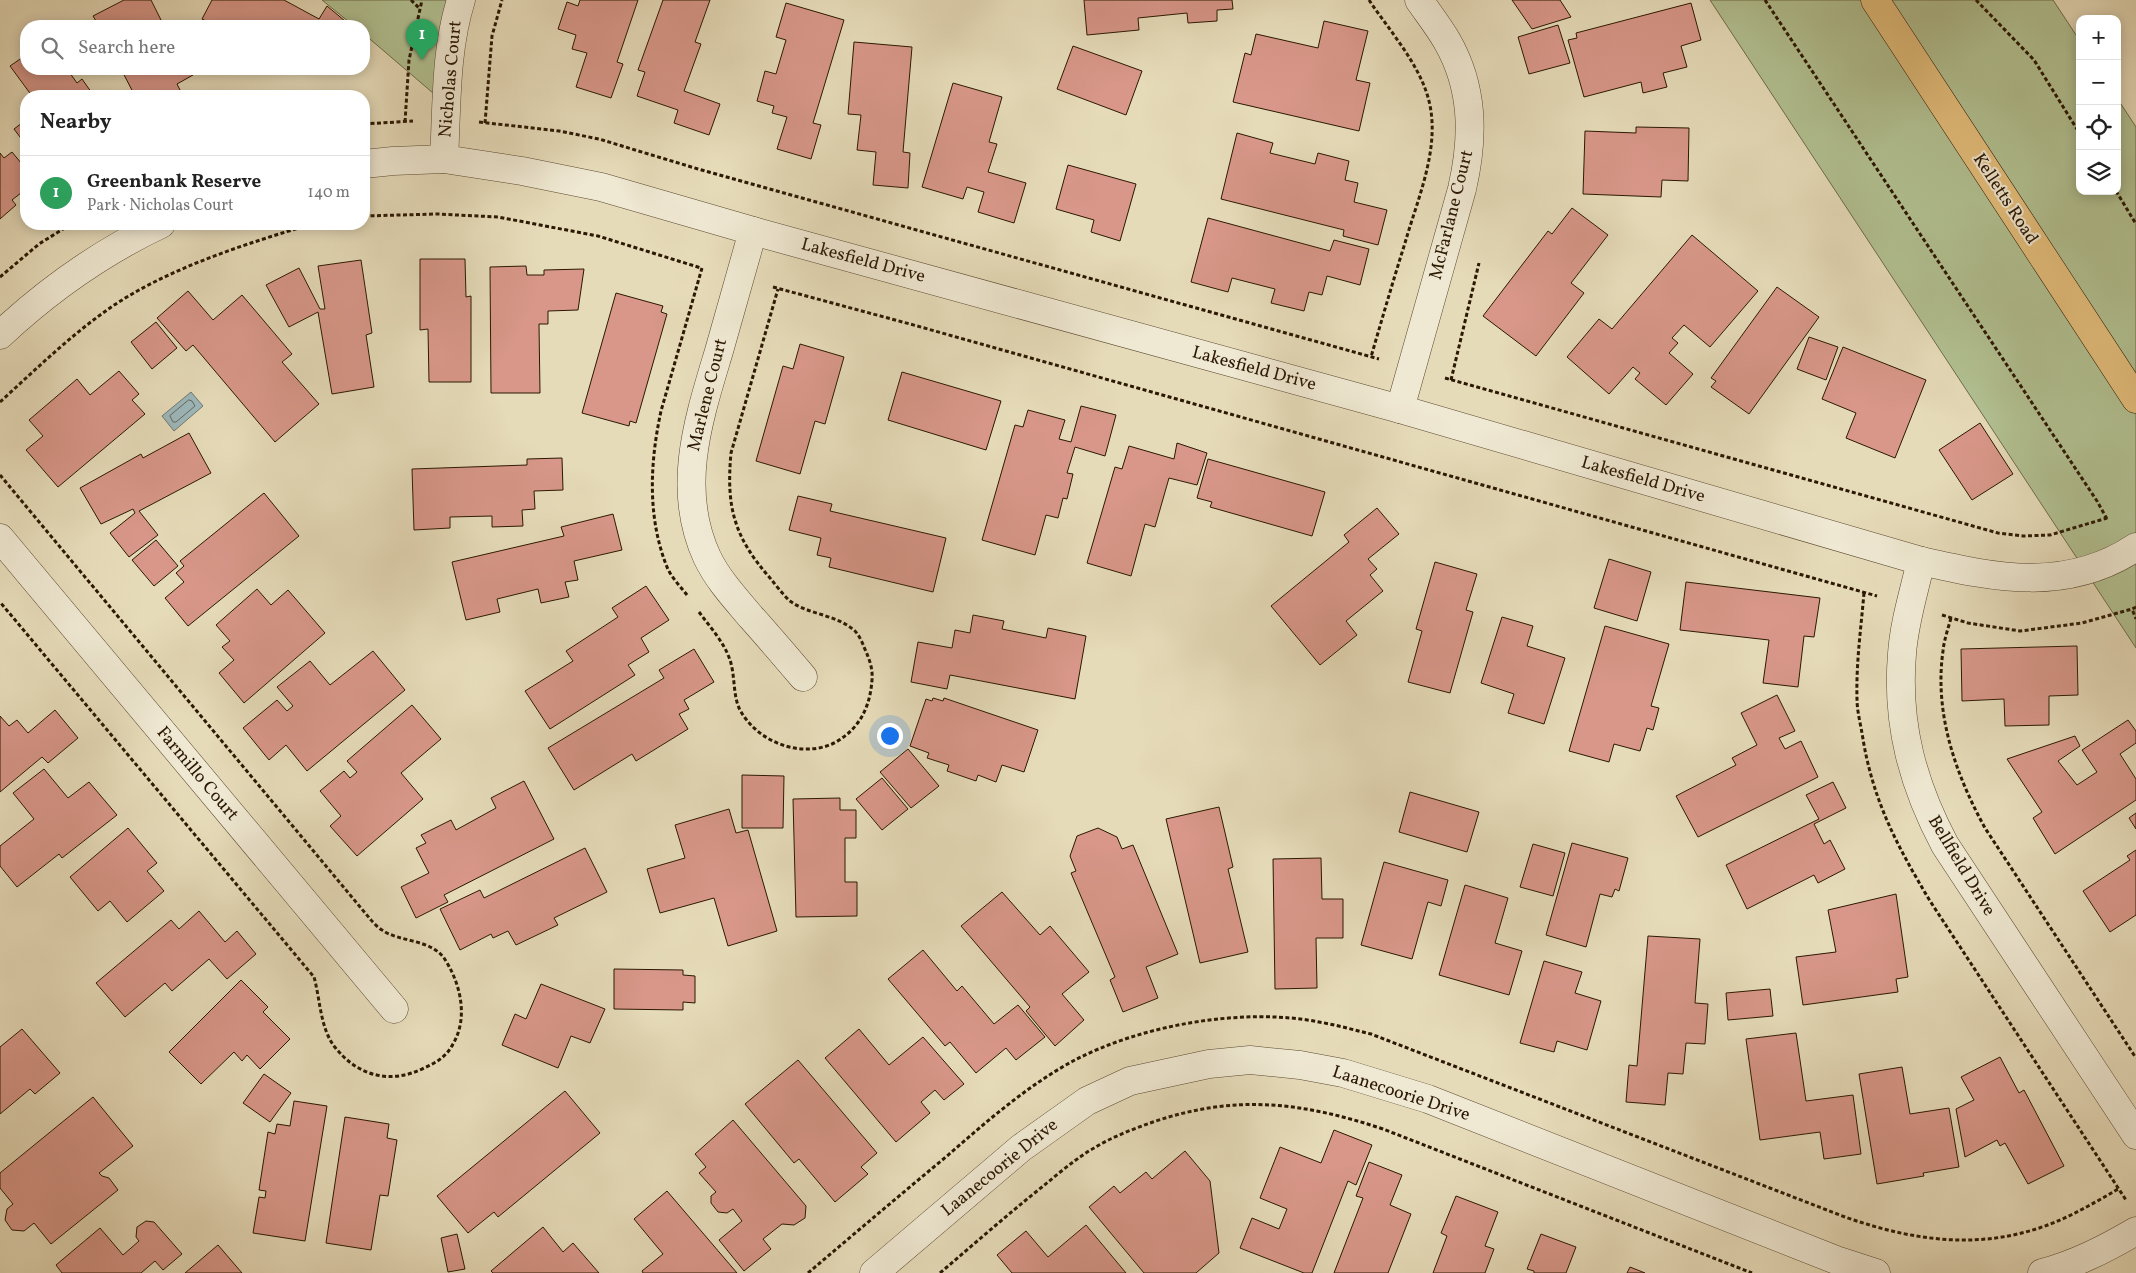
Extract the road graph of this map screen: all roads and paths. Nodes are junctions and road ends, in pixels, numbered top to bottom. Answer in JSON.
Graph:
{"nodes":[{"id":1,"x":411,"y":0,"type":"edge"},
{"id":2,"x":422,"y":0,"type":"edge"},
{"id":3,"x":461,"y":0,"type":"edge"},
{"id":4,"x":502,"y":0,"type":"edge"},
{"id":5,"x":1369,"y":0,"type":"edge"},
{"id":6,"x":1419,"y":0,"type":"edge"},
{"id":7,"x":1765,"y":0,"type":"edge"},
{"id":8,"x":1875,"y":0,"type":"edge"},
{"id":9,"x":1976,"y":0,"type":"edge"},
{"id":10,"x":419,"y":8,"type":"junction"},
{"id":11,"x":422,"y":120,"type":"dead end"},
{"id":12,"x":405,"y":122,"type":"junction"},
{"id":13,"x":474,"y":122,"type":"dead end"},
{"id":14,"x":485,"y":123,"type":"junction"},
{"id":15,"x":370,"y":124,"type":"edge"},
{"id":16,"x":2076,"y":128,"type":"edge"},
{"id":17,"x":444,"y":159,"type":"junction"},
{"id":18,"x":370,"y":163,"type":"edge"},
{"id":19,"x":2118,"y":195,"type":"edge"},
{"id":20,"x":370,"y":216,"type":"edge"},
{"id":21,"x":2136,"y":224,"type":"edge"},
{"id":22,"x":61,"y":230,"type":"edge"},
{"id":23,"x":148,"y":230,"type":"edge"},
{"id":24,"x":291,"y":230,"type":"edge"},
{"id":25,"x":753,"y":231,"type":"junction"},
{"id":26,"x":702,"y":268,"type":"junction"},
{"id":27,"x":711,"y":270,"type":"dead end"},
{"id":28,"x":0,"y":276,"type":"edge"},
{"id":29,"x":770,"y":287,"type":"dead end"},
{"id":30,"x":778,"y":289,"type":"junction"},
{"id":31,"x":0,"y":335,"type":"edge"},
{"id":32,"x":1371,"y":356,"type":"junction"},
{"id":33,"x":1385,"y":361,"type":"dead end"},
{"id":34,"x":1437,"y":376,"type":"dead end"},
{"id":35,"x":2136,"y":398,"type":"edge"},
{"id":36,"x":0,"y":402,"type":"edge"},
{"id":37,"x":1400,"y":409,"type":"junction"},
{"id":38,"x":2107,"y":518,"type":"junction"},
{"id":39,"x":2110,"y":525,"type":"dead end"},
{"id":40,"x":0,"y":538,"type":"edge"},
{"id":41,"x":2136,"y":547,"type":"edge"},
{"id":42,"x":1921,"y":561,"type":"junction"},
{"id":43,"x":1882,"y":598,"type":"dead end"},
{"id":44,"x":691,"y":601,"type":"dead end"},
{"id":45,"x":2136,"y":607,"type":"edge"},
{"id":46,"x":697,"y":609,"type":"dead end"},
{"id":47,"x":2132,"y":609,"type":"junction"},
{"id":48,"x":1936,"y":614,"type":"dead end"},
{"id":49,"x":1951,"y":618,"type":"junction"},
{"id":50,"x":2136,"y":619,"type":"edge"},
{"id":51,"x":803,"y":678,"type":"dead end"},
{"id":52,"x":394,"y":1009,"type":"dead end"},
{"id":53,"x":2136,"y":1058,"type":"edge"},
{"id":54,"x":2136,"y":1136,"type":"edge"},
{"id":55,"x":2136,"y":1232,"type":"edge"},
{"id":56,"x":874,"y":1273,"type":"edge"},
{"id":57,"x":940,"y":1273,"type":"edge"},
{"id":58,"x":1752,"y":1273,"type":"edge"},
{"id":59,"x":1876,"y":1273,"type":"edge"},
{"id":60,"x":2042,"y":1273,"type":"edge"}],
"edges":[{"from":1,"to":10,"type":"path"},
{"from":2,"to":10,"type":"path"},
{"from":3,"to":17,"type":"street","name":"Nicholas Court"},
{"from":4,"to":14,"type":"path"},
{"from":5,"to":32,"type":"path"},
{"from":6,"to":37,"type":"street","name":"McFarlane Court"},
{"from":7,"to":38,"type":"path"},
{"from":8,"to":35,"type":"main road","name":"Kelletts Road"},
{"from":9,"to":16,"type":"path"},
{"from":10,"to":12,"type":"path"},
{"from":11,"to":12,"type":"path"},
{"from":12,"to":15,"type":"path"},
{"from":13,"to":14,"type":"path"},
{"from":14,"to":32,"type":"path"},
{"from":17,"to":18,"type":"street","name":"Lakesfield Drive"},
{"from":17,"to":25,"type":"street","name":"Lakesfield Drive"},
{"from":19,"to":21,"type":"path"},
{"from":20,"to":26,"type":"path"},
{"from":22,"to":28,"type":"path"},
{"from":23,"to":31,"type":"street"},
{"from":24,"to":36,"type":"path"},
{"from":25,"to":37,"type":"street","name":"Lakesfield Drive"},
{"from":25,"to":51,"type":"street","name":"Marlene Court"},
{"from":26,"to":27,"type":"path"},
{"from":26,"to":44,"type":"path"},
{"from":29,"to":30,"type":"path"},
{"from":30,"to":43,"type":"path"},
{"from":30,"to":46,"type":"path"},
{"from":32,"to":33,"type":"path"},
{"from":34,"to":38,"type":"path"},
{"from":37,"to":42,"type":"street","name":"Lakesfield Drive"},
{"from":38,"to":39,"type":"path"},
{"from":40,"to":52,"type":"street","name":"Farmillo Court"},
{"from":41,"to":42,"type":"street","name":"Lakesfield Drive"},
{"from":42,"to":54,"type":"street","name":"Bellfield Drive"},
{"from":45,"to":47,"type":"path"},
{"from":47,"to":49,"type":"path"},
{"from":47,"to":50,"type":"path"},
{"from":48,"to":49,"type":"path"},
{"from":49,"to":53,"type":"path"},
{"from":55,"to":60,"type":"street"},
{"from":56,"to":59,"type":"street","name":"Laanecoorie Drive"},
{"from":57,"to":58,"type":"path"}]}
